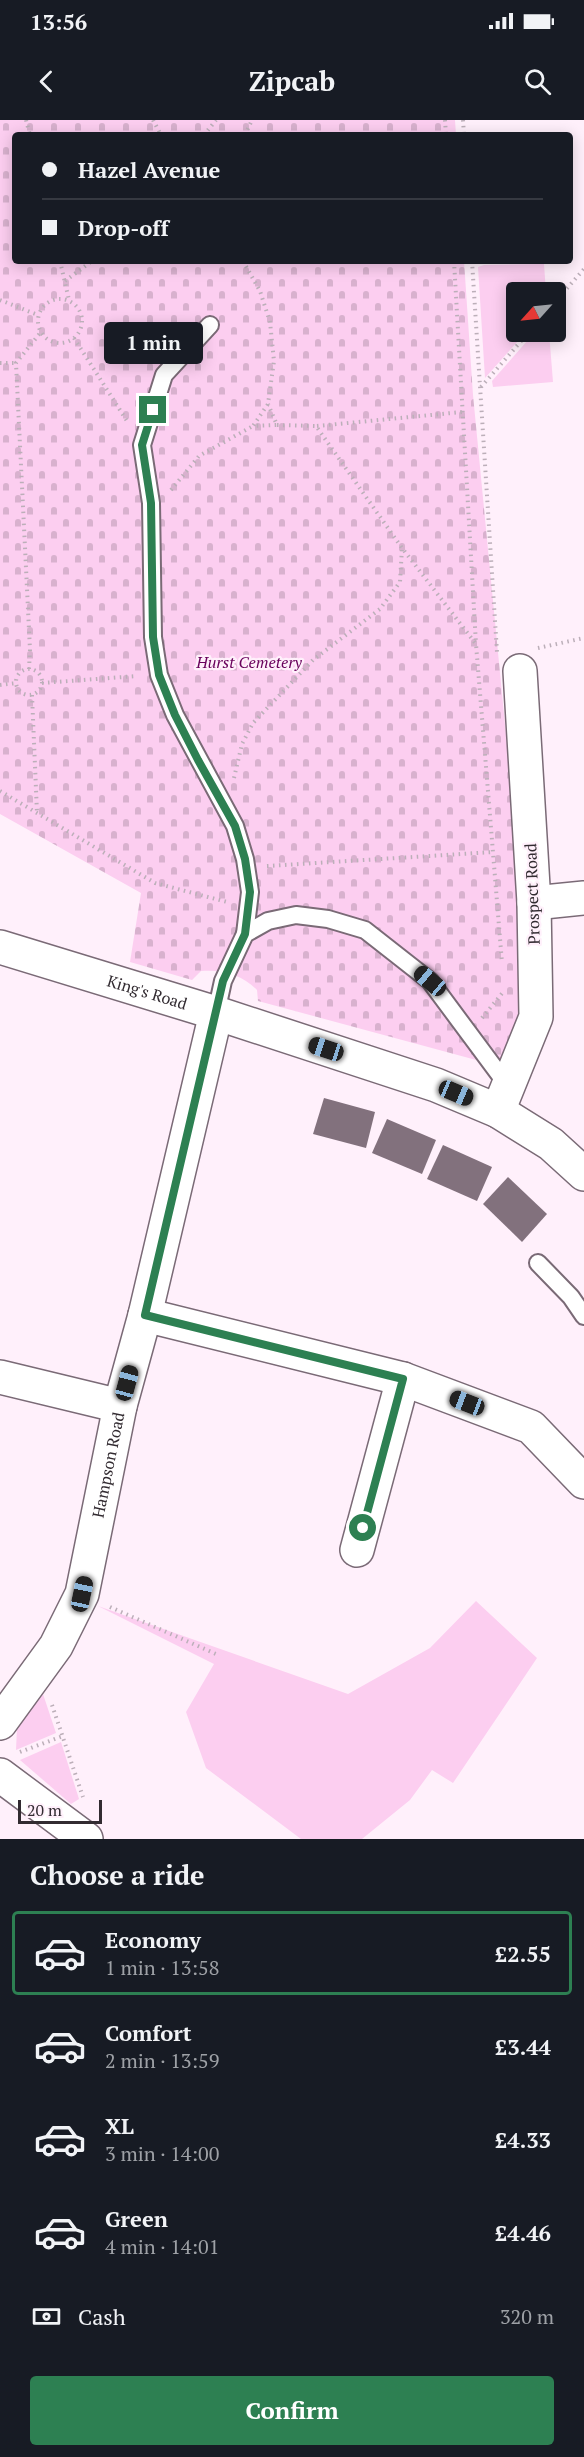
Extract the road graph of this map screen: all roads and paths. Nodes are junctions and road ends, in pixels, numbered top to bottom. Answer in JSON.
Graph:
{"nodes":[{"id":1,"x":216,"y":120,"type":"edge"},
{"id":2,"x":206,"y":132,"type":"edge"},
{"id":3,"x":61,"y":264,"type":"edge"},
{"id":4,"x":88,"y":264,"type":"edge"},
{"id":5,"x":245,"y":264,"type":"edge"},
{"id":6,"x":454,"y":264,"type":"edge"},
{"id":7,"x":472,"y":264,"type":"edge"},
{"id":8,"x":584,"y":269,"type":"edge"},
{"id":9,"x":65,"y":280,"type":"junction"},
{"id":10,"x":566,"y":289,"type":"edge"},
{"id":11,"x":0,"y":300,"type":"edge"},
{"id":12,"x":69,"y":300,"type":"junction"},
{"id":13,"x":39,"y":316,"type":"junction"},
{"id":14,"x":210,"y":325,"type":"dead end"},
{"id":15,"x":41,"y":332,"type":"junction"},
{"id":16,"x":74,"y":338,"type":"junction"},
{"id":17,"x":520,"y":342,"type":"edge"},
{"id":18,"x":0,"y":363,"type":"edge"},
{"id":19,"x":16,"y":363,"type":"junction"},
{"id":20,"x":480,"y":387,"type":"junction"},
{"id":21,"x":268,"y":404,"type":"junction"},
{"id":22,"x":462,"y":412,"type":"junction"},
{"id":23,"x":277,"y":425,"type":"junction"},
{"id":24,"x":253,"y":426,"type":"junction"},
{"id":25,"x":316,"y":426,"type":"junction"},
{"id":26,"x":142,"y":445,"type":"junction"},
{"id":27,"x":151,"y":503,"type":"junction"},
{"id":28,"x":402,"y":548,"type":"junction"},
{"id":29,"x":476,"y":645,"type":"junction"},
{"id":30,"x":29,"y":669,"type":"junction"},
{"id":31,"x":520,"y":671,"type":"joint"},
{"id":32,"x":159,"y":675,"type":"junction"},
{"id":33,"x":17,"y":683,"type":"junction"},
{"id":34,"x":42,"y":684,"type":"junction"},
{"id":35,"x":0,"y":685,"type":"edge"},
{"id":36,"x":32,"y":695,"type":"junction"},
{"id":37,"x":0,"y":791,"type":"edge"},
{"id":38,"x":226,"y":811,"type":"junction"},
{"id":39,"x":37,"y":814,"type":"junction"},
{"id":40,"x":494,"y":852,"type":"junction"},
{"id":41,"x":246,"y":868,"type":"junction"},
{"id":42,"x":584,"y":898,"type":"edge"},
{"id":43,"x":534,"y":903,"type":"junction"},
{"id":44,"x":248,"y":908,"type":"junction"},
{"id":45,"x":245,"y":934,"type":"junction"},
{"id":46,"x":0,"y":947,"type":"edge"},
{"id":47,"x":502,"y":968,"type":"dead end"},
{"id":48,"x":503,"y":980,"type":"dead end"},
{"id":49,"x":216,"y":1013,"type":"junction"},
{"id":50,"x":470,"y":1032,"type":"junction"},
{"id":51,"x":503,"y":1099,"type":"junction"},
{"id":52,"x":584,"y":1174,"type":"edge"},
{"id":53,"x":538,"y":1263,"type":"dead end"},
{"id":54,"x":145,"y":1315,"type":"junction"},
{"id":55,"x":584,"y":1316,"type":"edge"},
{"id":56,"x":0,"y":1377,"type":"edge"},
{"id":57,"x":403,"y":1379,"type":"junction"},
{"id":58,"x":120,"y":1406,"type":"junction"},
{"id":59,"x":584,"y":1482,"type":"edge"},
{"id":60,"x":357,"y":1550,"type":"dead end"},
{"id":61,"x":82,"y":1594,"type":"junction"},
{"id":62,"x":216,"y":1654,"type":"dead end"},
{"id":63,"x":39,"y":1671,"type":"junction"},
{"id":64,"x":0,"y":1723,"type":"edge"},
{"id":65,"x":63,"y":1736,"type":"junction"},
{"id":66,"x":5,"y":1766,"type":"edge"},
{"id":67,"x":85,"y":1838,"type":"edge"}],
"edges":[{"from":1,"to":2,"type":"path"},
{"from":3,"to":9,"type":"path"},
{"from":4,"to":9,"type":"path"},
{"from":5,"to":21,"type":"path"},
{"from":6,"to":22,"type":"path"},
{"from":7,"to":20,"type":"path"},
{"from":8,"to":10,"type":"path"},
{"from":9,"to":12,"type":"path"},
{"from":11,"to":13,"type":"path"},
{"from":12,"to":13,"type":"path"},
{"from":12,"to":16,"type":"path"},
{"from":13,"to":15,"type":"path"},
{"from":14,"to":26,"type":"lane"},
{"from":15,"to":16,"type":"path"},
{"from":15,"to":19,"type":"path"},
{"from":16,"to":26,"type":"path"},
{"from":17,"to":20,"type":"path"},
{"from":18,"to":19,"type":"path"},
{"from":19,"to":30,"type":"path"},
{"from":20,"to":31,"type":"path"},
{"from":21,"to":23,"type":"path"},
{"from":21,"to":24,"type":"path"},
{"from":22,"to":25,"type":"path"},
{"from":22,"to":29,"type":"path"},
{"from":23,"to":24,"type":"path"},
{"from":23,"to":25,"type":"path"},
{"from":24,"to":27,"type":"path"},
{"from":25,"to":28,"type":"path"},
{"from":26,"to":27,"type":"lane"},
{"from":27,"to":32,"type":"lane"},
{"from":28,"to":29,"type":"path"},
{"from":28,"to":38,"type":"path"},
{"from":29,"to":40,"type":"path"},
{"from":30,"to":33,"type":"path"},
{"from":30,"to":34,"type":"path"},
{"from":31,"to":43,"type":"street","name":"Prospect Road"},
{"from":32,"to":34,"type":"path"},
{"from":32,"to":38,"type":"lane"},
{"from":33,"to":35,"type":"path"},
{"from":33,"to":36,"type":"path"},
{"from":34,"to":36,"type":"path"},
{"from":36,"to":39,"type":"path"},
{"from":37,"to":39,"type":"path"},
{"from":38,"to":41,"type":"lane"},
{"from":39,"to":44,"type":"path"},
{"from":40,"to":41,"type":"path"},
{"from":40,"to":47,"type":"path"},
{"from":41,"to":44,"type":"lane"},
{"from":42,"to":43,"type":"street"},
{"from":43,"to":51,"type":"street","name":"Prospect Road"},
{"from":44,"to":45,"type":"lane"},
{"from":45,"to":49,"type":"lane"},
{"from":45,"to":50,"type":"lane"},
{"from":46,"to":49,"type":"street","name":"King's Road"},
{"from":48,"to":50,"type":"path"},
{"from":49,"to":51,"type":"street","name":"King's Road"},
{"from":49,"to":54,"type":"street","name":"Hampson Road"},
{"from":50,"to":51,"type":"lane"},
{"from":51,"to":52,"type":"street","name":"King's Road"},
{"from":53,"to":55,"type":"lane"},
{"from":54,"to":57,"type":"street"},
{"from":54,"to":58,"type":"street","name":"Hampson Road"},
{"from":56,"to":58,"type":"street"},
{"from":57,"to":59,"type":"street"},
{"from":57,"to":60,"type":"street"},
{"from":58,"to":61,"type":"street","name":"Hampson Road"},
{"from":61,"to":62,"type":"path"},
{"from":61,"to":63,"type":"street","name":"Hampson Road"},
{"from":63,"to":64,"type":"street","name":"Hampson Road"},
{"from":63,"to":65,"type":"path"},
{"from":65,"to":66,"type":"path"},
{"from":65,"to":67,"type":"path"},
{"from":66,"to":67,"type":"street"}]}
